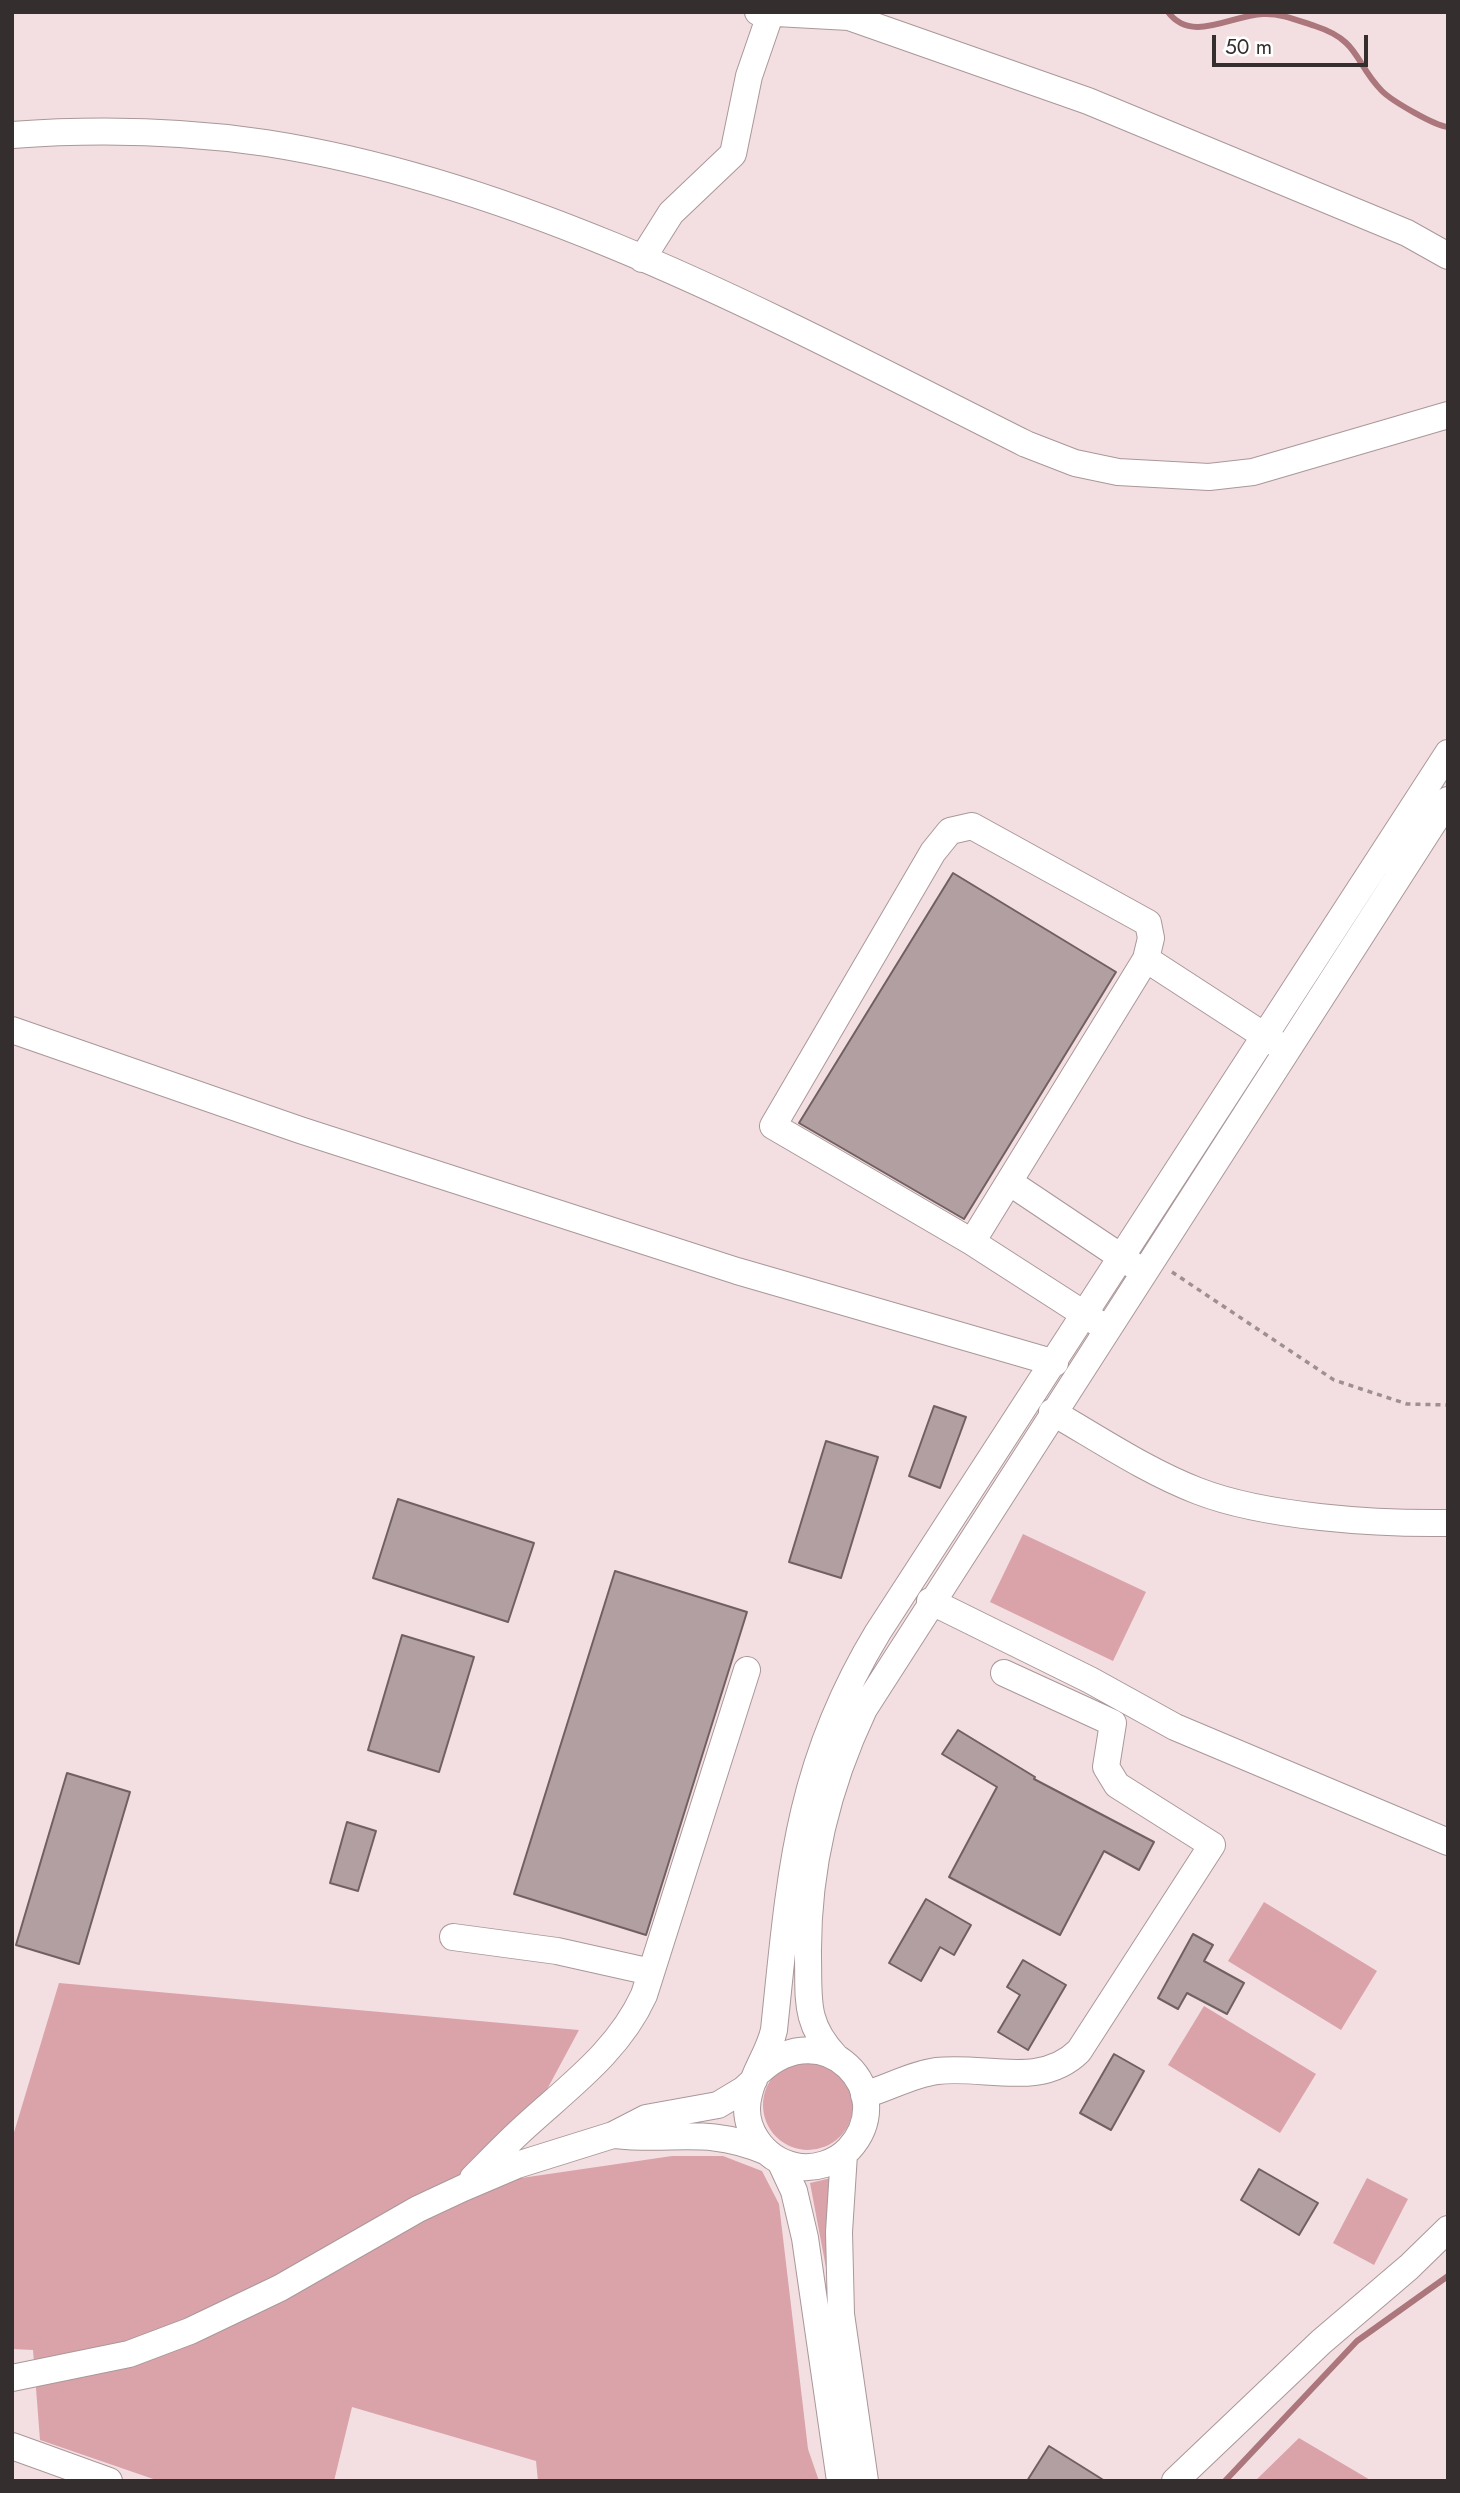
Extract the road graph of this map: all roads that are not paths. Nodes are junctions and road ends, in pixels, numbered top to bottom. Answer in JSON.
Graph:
{"nodes":[{"id":1,"x":764,"y":14,"type":"edge"},
{"id":2,"x":12,"y":135,"type":"edge"},
{"id":3,"x":1448,"y":256,"type":"edge"},
{"id":4,"x":642,"y":259,"type":"junction"},
{"id":5,"x":1448,"y":415,"type":"edge"},
{"id":6,"x":1448,"y":752,"type":"edge"},
{"id":7,"x":1442,"y":791,"type":"edge"},
{"id":8,"x":1146,"y":959,"type":"junction"},
{"id":9,"x":12,"y":1030,"type":"edge"},
{"id":10,"x":1275,"y":1044,"type":"junction"},
{"id":11,"x":1009,"y":1182,"type":"junction"},
{"id":12,"x":972,"y":1242,"type":"junction"},
{"id":13,"x":1139,"y":1262,"type":"junction"},
{"id":14,"x":1096,"y":1322,"type":"junction"},
{"id":15,"x":1055,"y":1363,"type":"junction"},
{"id":16,"x":1052,"y":1412,"type":"junction"},
{"id":17,"x":1448,"y":1523,"type":"edge"},
{"id":18,"x":930,"y":1601,"type":"junction"},
{"id":19,"x":747,"y":1670,"type":"dead end"},
{"id":20,"x":1004,"y":1673,"type":"dead end"},
{"id":21,"x":1448,"y":1842,"type":"edge"},
{"id":22,"x":453,"y":1937,"type":"dead end"},
{"id":23,"x":651,"y":1972,"type":"junction"},
{"id":24,"x":835,"y":2056,"type":"junction"},
{"id":25,"x":757,"y":2076,"type":"junction"},
{"id":26,"x":864,"y":2095,"type":"junction"},
{"id":27,"x":613,"y":2135,"type":"junction"},
{"id":28,"x":844,"y":2154,"type":"junction"},
{"id":29,"x":773,"y":2156,"type":"junction"},
{"id":30,"x":463,"y":2188,"type":"junction"},
{"id":31,"x":1448,"y":2228,"type":"edge"},
{"id":32,"x":12,"y":2378,"type":"edge"},
{"id":33,"x":12,"y":2446,"type":"edge"},
{"id":34,"x":109,"y":2481,"type":"edge"},
{"id":35,"x":840,"y":2481,"type":"edge"},
{"id":36,"x":865,"y":2481,"type":"edge"},
{"id":37,"x":1175,"y":2481,"type":"edge"}],
"edges":[{"from":1,"to":3,"type":"street"},
{"from":1,"to":4,"type":"street"},
{"from":2,"to":4,"type":"street"},
{"from":4,"to":5,"type":"street"},
{"from":6,"to":7,"type":"street"},
{"from":7,"to":10,"type":"street"},
{"from":8,"to":10,"type":"street"},
{"from":8,"to":11,"type":"street"},
{"from":8,"to":12,"type":"street"},
{"from":9,"to":15,"type":"street"},
{"from":10,"to":13,"type":"street"},
{"from":11,"to":12,"type":"street"},
{"from":11,"to":13,"type":"street"},
{"from":12,"to":14,"type":"street"},
{"from":13,"to":14,"type":"street"},
{"from":14,"to":15,"type":"street"},
{"from":14,"to":16,"type":"street"},
{"from":15,"to":25,"type":"street"},
{"from":16,"to":17,"type":"street"},
{"from":16,"to":18,"type":"street"},
{"from":18,"to":21,"type":"street"},
{"from":18,"to":24,"type":"street"},
{"from":19,"to":23,"type":"street"},
{"from":20,"to":26,"type":"street"},
{"from":22,"to":23,"type":"street"},
{"from":23,"to":30,"type":"street"},
{"from":24,"to":25,"type":"street"},
{"from":24,"to":26,"type":"street"},
{"from":25,"to":27,"type":"street"},
{"from":25,"to":29,"type":"street"},
{"from":26,"to":28,"type":"street"},
{"from":27,"to":29,"type":"street"},
{"from":27,"to":30,"type":"street"},
{"from":28,"to":29,"type":"street"},
{"from":28,"to":36,"type":"street"},
{"from":29,"to":35,"type":"street"},
{"from":30,"to":32,"type":"street"},
{"from":31,"to":37,"type":"street"},
{"from":33,"to":34,"type":"street"}]}
